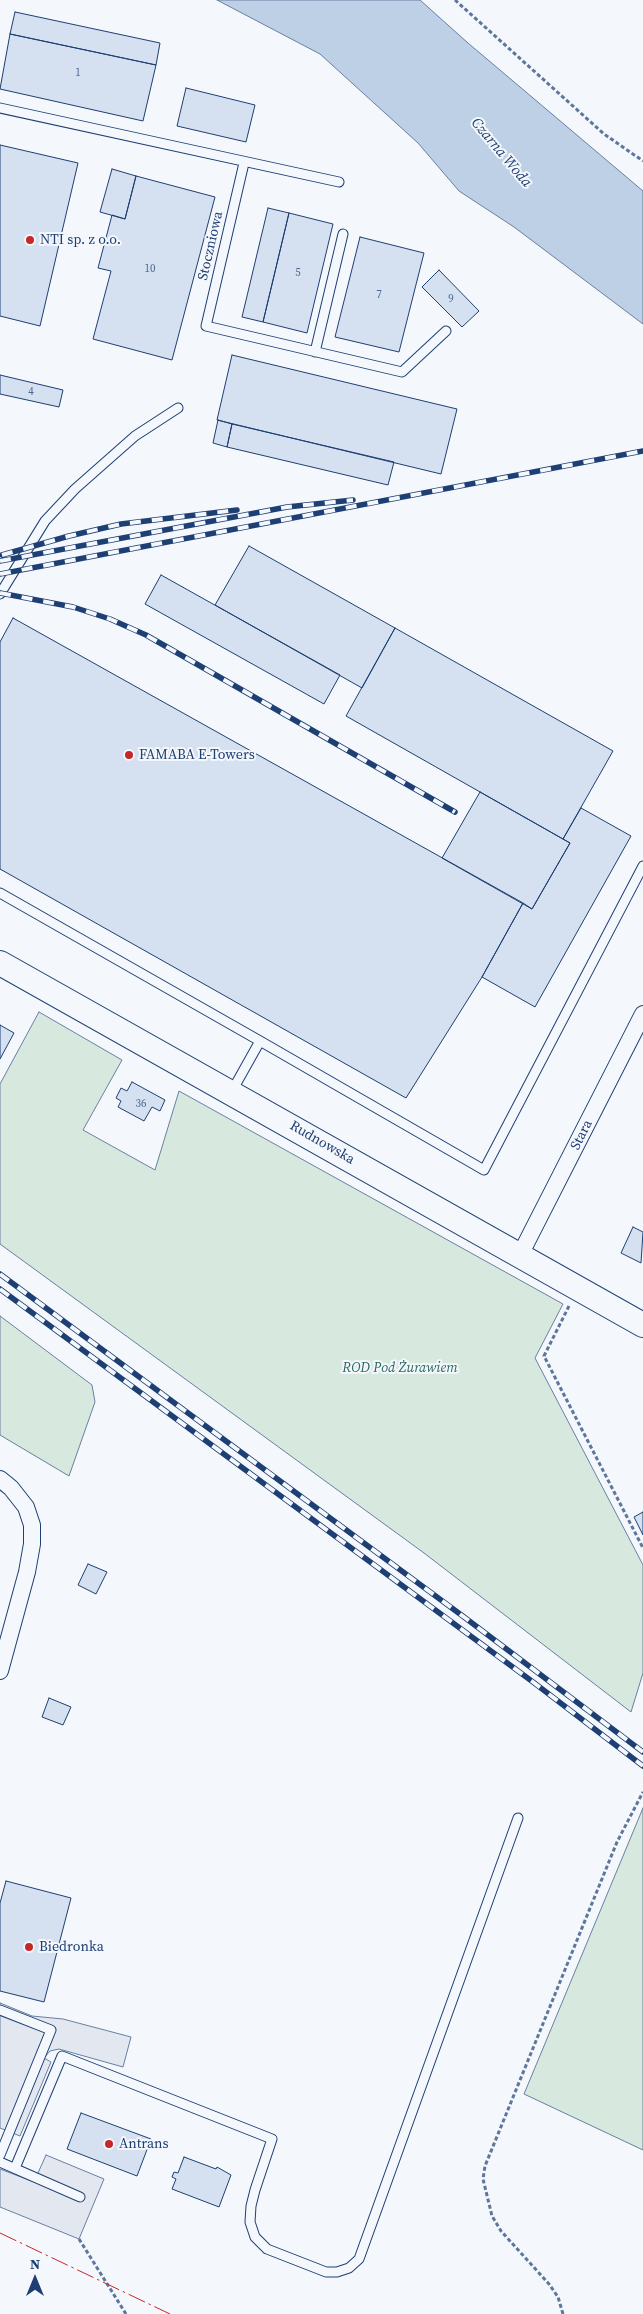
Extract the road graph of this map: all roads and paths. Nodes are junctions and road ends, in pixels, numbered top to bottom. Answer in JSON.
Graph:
{"nodes":[{"id":1,"x":455,"y":0,"type":"edge"},
{"id":2,"x":0,"y":108,"type":"edge"},
{"id":3,"x":643,"y":161,"type":"edge"},
{"id":4,"x":244,"y":163,"type":"junction"},
{"id":5,"x":339,"y":182,"type":"dead end"},
{"id":6,"x":343,"y":234,"type":"dead end"},
{"id":7,"x":446,"y":331,"type":"dead end"},
{"id":8,"x":315,"y":352,"type":"junction"},
{"id":9,"x":178,"y":408,"type":"dead end"},
{"id":10,"x":0,"y":594,"type":"edge"},
{"id":11,"x":643,"y":866,"type":"edge"},
{"id":12,"x":0,"y":893,"type":"edge"},
{"id":13,"x":0,"y":963,"type":"edge"},
{"id":14,"x":643,"y":1014,"type":"edge"},
{"id":15,"x":260,"y":1041,"type":"junction"},
{"id":16,"x":232,"y":1092,"type":"junction"},
{"id":17,"x":520,"y":1255,"type":"junction"},
{"id":18,"x":578,"y":1288,"type":"junction"},
{"id":19,"x":643,"y":1324,"type":"edge"},
{"id":20,"x":0,"y":1479,"type":"edge"},
{"id":21,"x":643,"y":1548,"type":"edge"},
{"id":22,"x":0,"y":1671,"type":"edge"},
{"id":23,"x":643,"y":1792,"type":"edge"},
{"id":24,"x":518,"y":1818,"type":"dead end"},
{"id":25,"x":0,"y":2010,"type":"edge"},
{"id":26,"x":0,"y":2155,"type":"edge"},
{"id":27,"x":0,"y":2162,"type":"edge"},
{"id":28,"x":15,"y":2168,"type":"junction"},
{"id":29,"x":80,"y":2197,"type":"dead end"},
{"id":30,"x":79,"y":2240,"type":"dead end"},
{"id":31,"x":126,"y":2314,"type":"edge"},
{"id":32,"x":563,"y":2314,"type":"edge"}],
"edges":[{"from":1,"to":3,"type":"path"},
{"from":2,"to":4,"type":"lane"},
{"from":4,"to":5,"type":"lane"},
{"from":4,"to":8,"type":"lane","name":"Stoczniowa"},
{"from":6,"to":8,"type":"lane"},
{"from":7,"to":8,"type":"lane","name":"Stoczniowa"},
{"from":9,"to":10,"type":"lane"},
{"from":11,"to":15,"type":"lane"},
{"from":12,"to":15,"type":"lane"},
{"from":13,"to":16,"type":"main road","name":"Rudnowska"},
{"from":14,"to":17,"type":"street","name":"Stara"},
{"from":15,"to":16,"type":"lane"},
{"from":16,"to":17,"type":"main road","name":"Rudnowska"},
{"from":17,"to":18,"type":"main road","name":"Rudnowska"},
{"from":18,"to":19,"type":"main road","name":"Rudnowska"},
{"from":18,"to":21,"type":"path"},
{"from":20,"to":22,"type":"street"},
{"from":23,"to":32,"type":"path"},
{"from":24,"to":28,"type":"lane"},
{"from":25,"to":26,"type":"lane"},
{"from":27,"to":28,"type":"lane"},
{"from":28,"to":29,"type":"lane"},
{"from":30,"to":31,"type":"path"}]}
